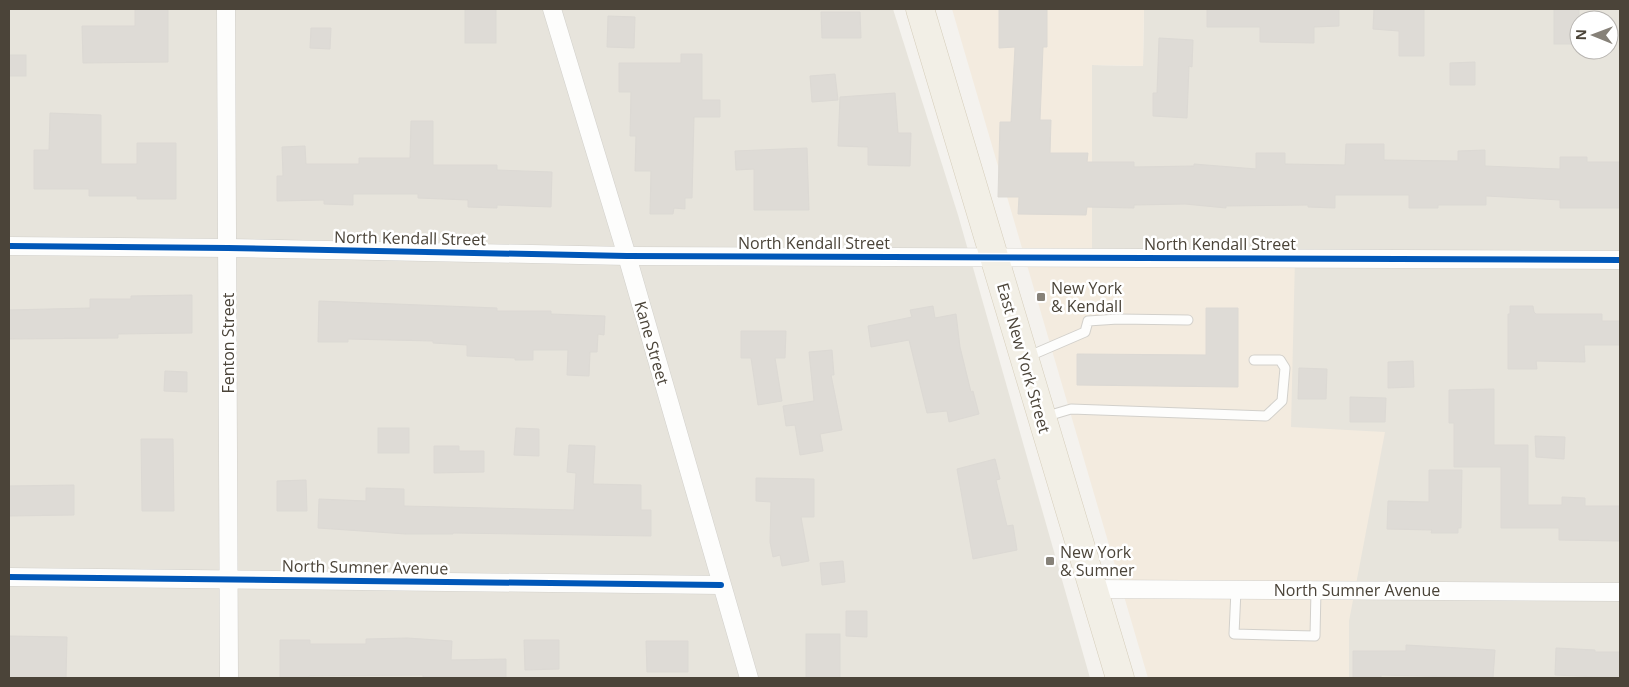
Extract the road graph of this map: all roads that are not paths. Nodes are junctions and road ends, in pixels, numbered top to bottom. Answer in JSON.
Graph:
{"nodes":[{"id":1,"x":226,"y":9,"type":"edge"},
{"id":2,"x":552,"y":9,"type":"edge"},
{"id":3,"x":920,"y":9,"type":"edge"},
{"id":4,"x":9,"y":246,"type":"edge"},
{"id":5,"x":228,"y":248,"type":"junction"},
{"id":6,"x":627,"y":256,"type":"junction"},
{"id":7,"x":995,"y":257,"type":"junction"},
{"id":8,"x":1620,"y":260,"type":"edge"},
{"id":9,"x":1188,"y":320,"type":"dead end"},
{"id":10,"x":1024,"y":358,"type":"junction"},
{"id":11,"x":1254,"y":360,"type":"dead end"},
{"id":12,"x":1041,"y":417,"type":"junction"},
{"id":13,"x":9,"y":577,"type":"edge"},
{"id":14,"x":229,"y":579,"type":"junction"},
{"id":15,"x":721,"y":585,"type":"junction"},
{"id":16,"x":1094,"y":589,"type":"junction"},
{"id":17,"x":1236,"y":590,"type":"junction"},
{"id":18,"x":1316,"y":590,"type":"junction"},
{"id":19,"x":1620,"y":592,"type":"edge"},
{"id":20,"x":229,"y":678,"type":"edge"},
{"id":21,"x":749,"y":678,"type":"edge"},
{"id":22,"x":1120,"y":678,"type":"edge"}],
"edges":[{"from":1,"to":5,"type":"street","name":"Fenton Street"},
{"from":2,"to":6,"type":"street","name":"Kane Street"},
{"from":3,"to":7,"type":"main road","name":"East New York Street"},
{"from":4,"to":5,"type":"street","name":"North Kendall Street"},
{"from":5,"to":6,"type":"street","name":"North Kendall Street"},
{"from":5,"to":14,"type":"street","name":"Fenton Street"},
{"from":6,"to":7,"type":"street","name":"North Kendall Street"},
{"from":6,"to":15,"type":"street","name":"Kane Street"},
{"from":7,"to":8,"type":"street","name":"North Kendall Street"},
{"from":7,"to":10,"type":"main road","name":"East New York Street"},
{"from":9,"to":10,"type":"lane"},
{"from":10,"to":12,"type":"main road","name":"East New York Street"},
{"from":11,"to":12,"type":"lane"},
{"from":12,"to":16,"type":"main road","name":"East New York Street"},
{"from":13,"to":14,"type":"street","name":"North Sumner Avenue"},
{"from":14,"to":15,"type":"street","name":"North Sumner Avenue"},
{"from":14,"to":20,"type":"street","name":"Fenton Street"},
{"from":15,"to":21,"type":"street","name":"Kane Street"},
{"from":16,"to":17,"type":"street","name":"North Sumner Avenue"},
{"from":16,"to":22,"type":"main road","name":"East New York Street"},
{"from":17,"to":18,"type":"street","name":"North Sumner Avenue"},
{"from":17,"to":18,"type":"lane"},
{"from":18,"to":19,"type":"street","name":"North Sumner Avenue"}]}
